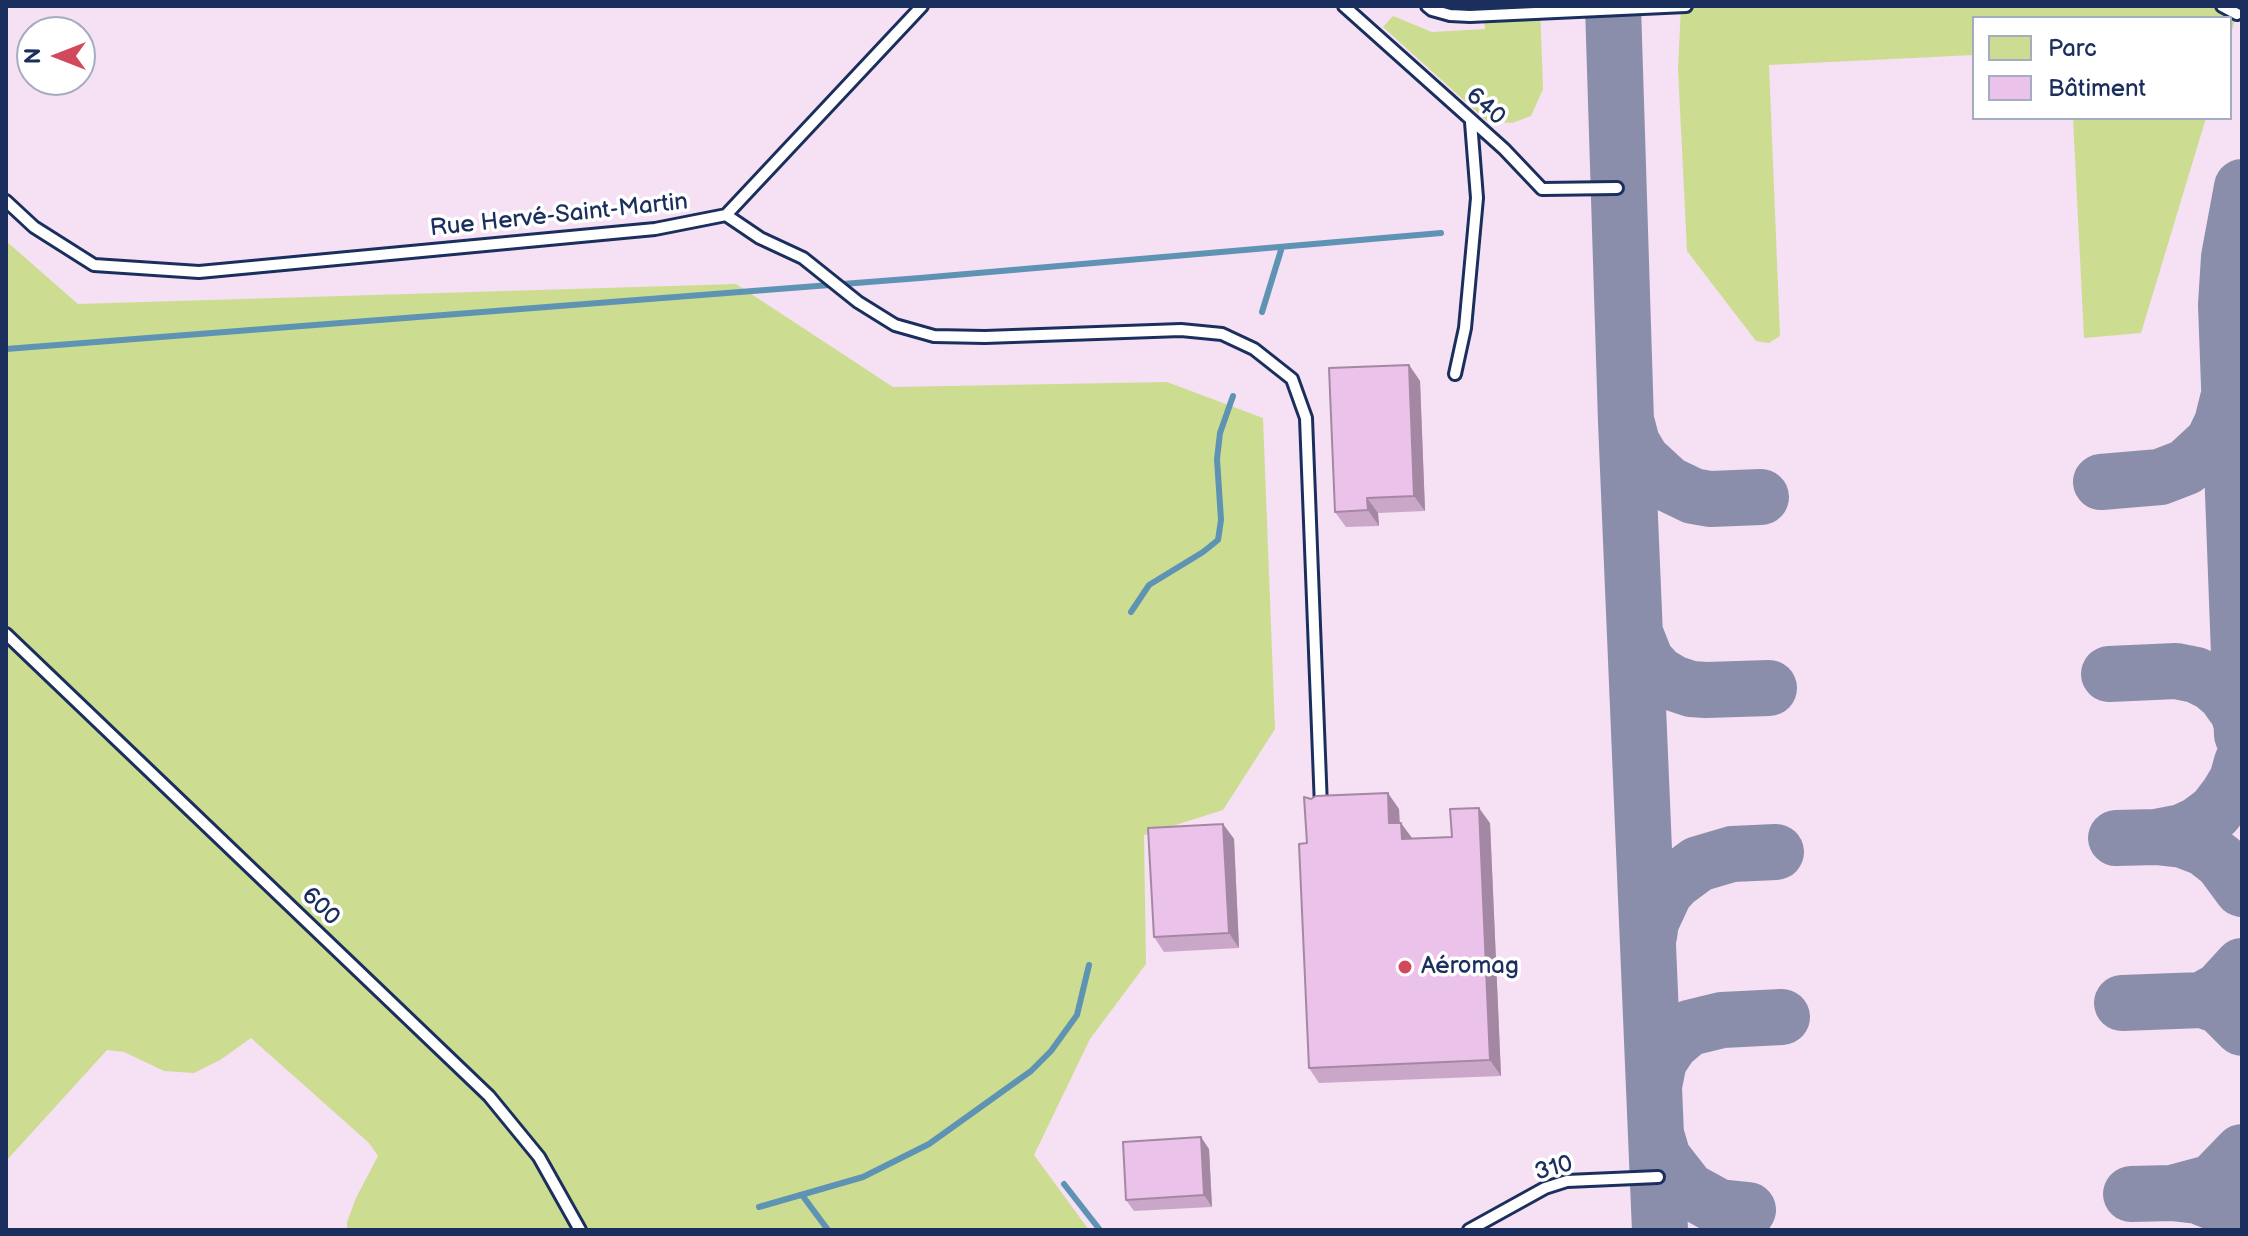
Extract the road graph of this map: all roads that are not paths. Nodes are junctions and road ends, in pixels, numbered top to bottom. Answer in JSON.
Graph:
{"nodes":[{"id":1,"x":922,"y":6,"type":"edge"},
{"id":2,"x":1344,"y":6,"type":"edge"},
{"id":3,"x":1427,"y":6,"type":"edge"},
{"id":4,"x":1686,"y":6,"type":"edge"},
{"id":5,"x":2222,"y":6,"type":"edge"},
{"id":6,"x":2237,"y":14,"type":"dead end"},
{"id":7,"x":1471,"y":122,"type":"junction"},
{"id":8,"x":1617,"y":188,"type":"dead end"},
{"id":9,"x":6,"y":201,"type":"edge"},
{"id":10,"x":726,"y":215,"type":"junction"},
{"id":11,"x":1455,"y":374,"type":"dead end"},
{"id":12,"x":6,"y":634,"type":"edge"},
{"id":13,"x":1321,"y":807,"type":"edge"},
{"id":14,"x":1658,"y":1177,"type":"dead end"},
{"id":15,"x":580,"y":1230,"type":"edge"},
{"id":16,"x":1469,"y":1230,"type":"edge"}],
"edges":[{"from":1,"to":10,"type":"lane"},
{"from":2,"to":7,"type":"lane","name":"640"},
{"from":3,"to":4,"type":"lane"},
{"from":5,"to":6,"type":"lane"},
{"from":7,"to":8,"type":"lane","name":"640"},
{"from":7,"to":11,"type":"lane"},
{"from":9,"to":10,"type":"lane","name":"Rue Hervé-Saint-Martin"},
{"from":10,"to":13,"type":"lane"},
{"from":12,"to":15,"type":"lane","name":"600"},
{"from":14,"to":16,"type":"lane","name":"310"}]}
